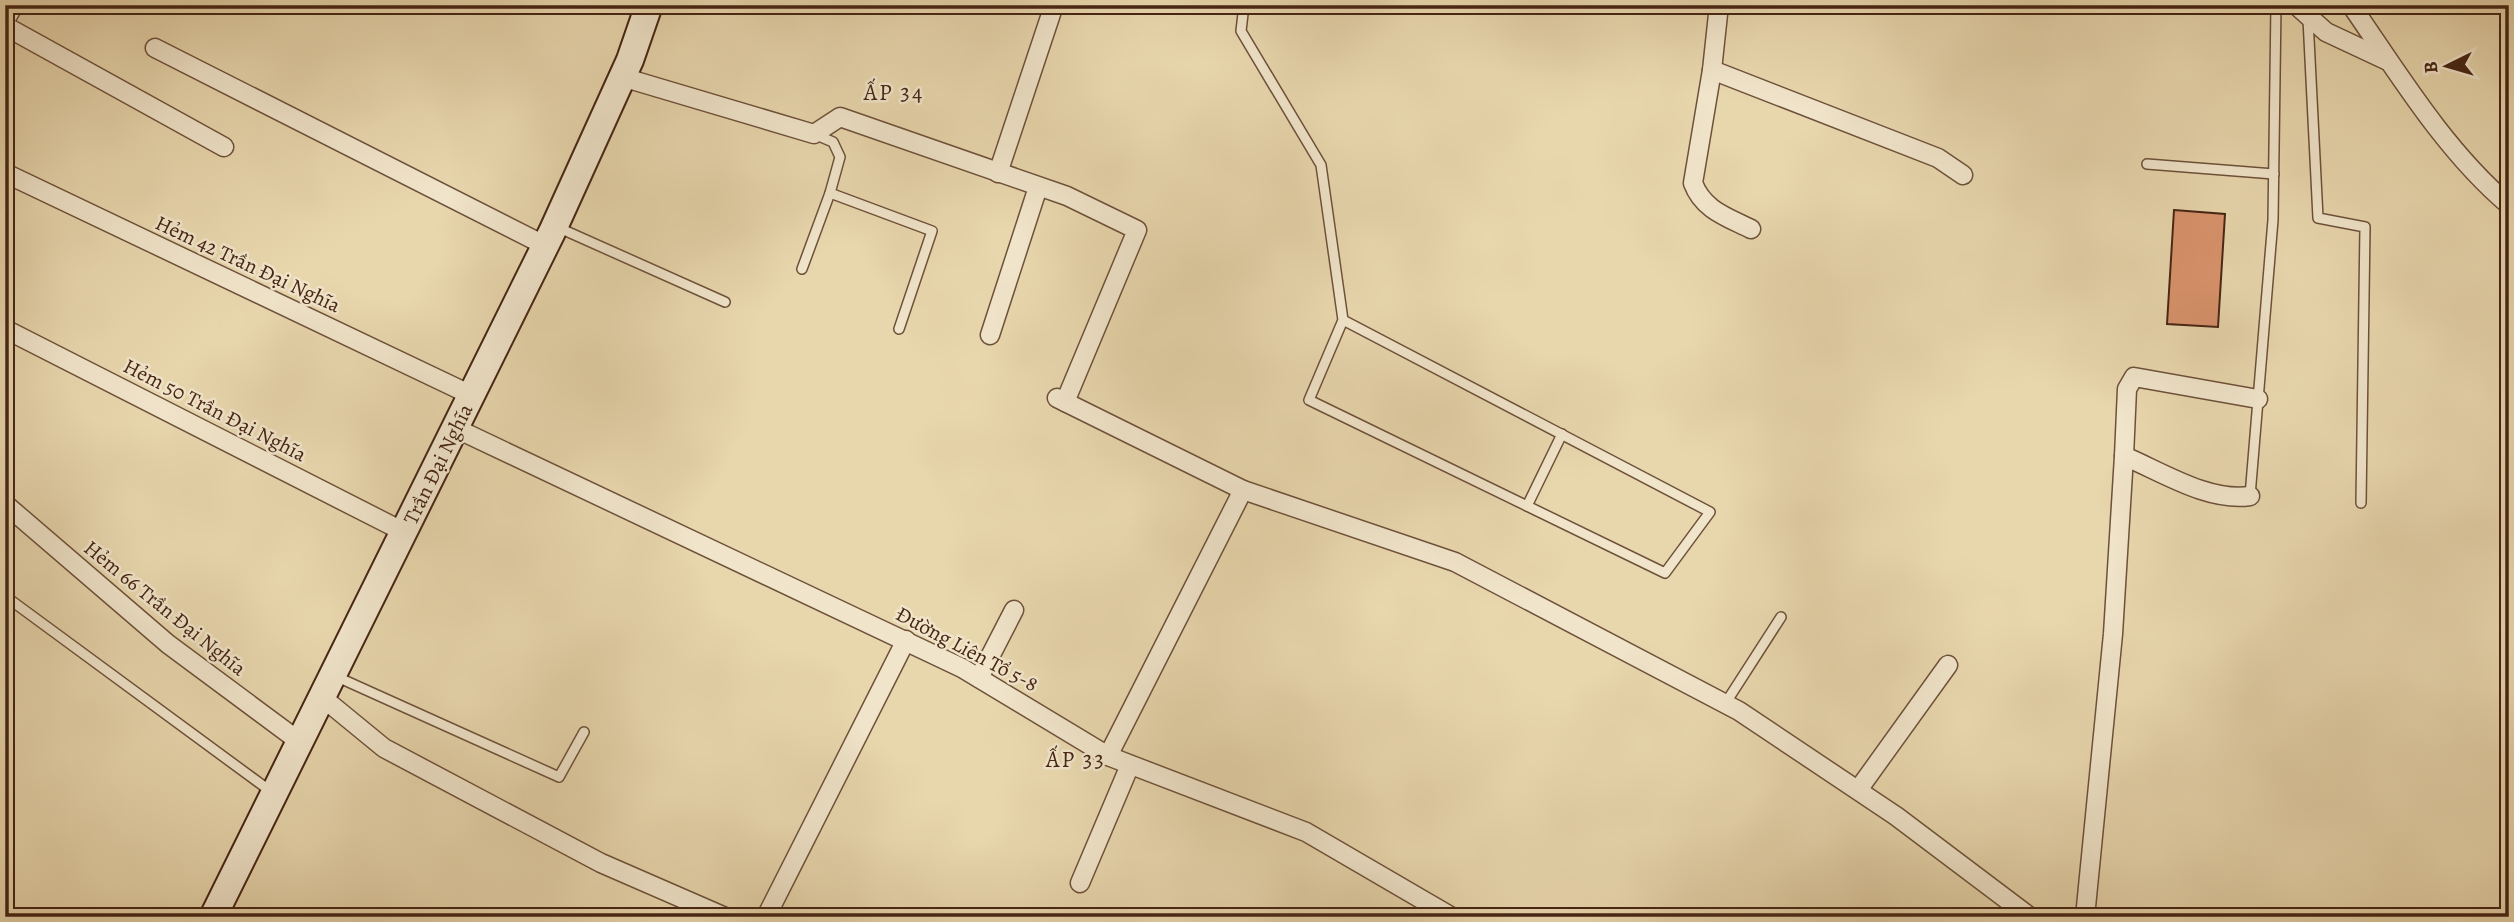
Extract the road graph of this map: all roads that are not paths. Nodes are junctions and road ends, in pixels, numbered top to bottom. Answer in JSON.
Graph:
{"nodes":[{"id":1,"x":14,"y":5,"type":"edge"},
{"id":2,"x":649,"y":5,"type":"edge"},
{"id":3,"x":1054,"y":5,"type":"edge"},
{"id":4,"x":1244,"y":5,"type":"edge"},
{"id":5,"x":1719,"y":5,"type":"edge"},
{"id":6,"x":2276,"y":5,"type":"edge"},
{"id":7,"x":2351,"y":5,"type":"edge"},
{"id":8,"x":2302,"y":11,"type":"edge"},
{"id":9,"x":5,"y":20,"type":"edge"},
{"id":10,"x":5,"y":26,"type":"edge"},
{"id":11,"x":155,"y":48,"type":"dead end"},
{"id":12,"x":2390,"y":62,"type":"junction"},
{"id":13,"x":1712,"y":70,"type":"junction"},
{"id":14,"x":622,"y":77,"type":"junction"},
{"id":15,"x":814,"y":134,"type":"junction"},
{"id":16,"x":225,"y":147,"type":"dead end"},
{"id":17,"x":2147,"y":164,"type":"dead end"},
{"id":18,"x":5,"y":173,"type":"edge"},
{"id":19,"x":998,"y":173,"type":"junction"},
{"id":20,"x":2274,"y":174,"type":"junction"},
{"id":21,"x":1963,"y":175,"type":"dead end"},
{"id":22,"x":1038,"y":187,"type":"junction"},
{"id":23,"x":830,"y":193,"type":"junction"},
{"id":24,"x":2509,"y":205,"type":"edge"},
{"id":25,"x":1751,"y":229,"type":"dead end"},
{"id":26,"x":550,"y":236,"type":"junction"},
{"id":27,"x":802,"y":269,"type":"dead end"},
{"id":28,"x":725,"y":302,"type":"dead end"},
{"id":29,"x":1343,"y":320,"type":"junction"},
{"id":30,"x":5,"y":329,"type":"edge"},
{"id":31,"x":899,"y":329,"type":"dead end"},
{"id":32,"x":990,"y":334,"type":"dead end"},
{"id":33,"x":471,"y":395,"type":"junction"},
{"id":34,"x":2258,"y":399,"type":"junction"},
{"id":35,"x":455,"y":428,"type":"junction"},
{"id":36,"x":1562,"y":435,"type":"junction"},
{"id":37,"x":2124,"y":456,"type":"junction"},
{"id":38,"x":1243,"y":490,"type":"junction"},
{"id":39,"x":2250,"y":496,"type":"joint"},
{"id":40,"x":2361,"y":503,"type":"dead end"},
{"id":41,"x":5,"y":504,"type":"edge"},
{"id":42,"x":1527,"y":506,"type":"junction"},
{"id":43,"x":404,"y":532,"type":"junction"},
{"id":44,"x":5,"y":596,"type":"edge"},
{"id":45,"x":1014,"y":610,"type":"dead end"},
{"id":46,"x":1781,"y":617,"type":"dead end"},
{"id":47,"x":906,"y":640,"type":"junction"},
{"id":48,"x":1948,"y":665,"type":"dead end"},
{"id":49,"x":979,"y":678,"type":"junction"},
{"id":50,"x":328,"y":687,"type":"junction"},
{"id":51,"x":1725,"y":704,"type":"junction"},
{"id":52,"x":584,"y":732,"type":"dead end"},
{"id":53,"x":300,"y":742,"type":"junction"},
{"id":54,"x":1108,"y":756,"type":"junction"},
{"id":55,"x":1130,"y":765,"type":"junction"},
{"id":56,"x":1858,"y":790,"type":"junction"},
{"id":57,"x":275,"y":794,"type":"junction"},
{"id":58,"x":1080,"y":883,"type":"dead end"},
{"id":59,"x":213,"y":917,"type":"edge"},
{"id":60,"x":725,"y":917,"type":"edge"},
{"id":61,"x":766,"y":917,"type":"edge"},
{"id":62,"x":1452,"y":917,"type":"edge"},
{"id":63,"x":2029,"y":917,"type":"edge"},
{"id":64,"x":2085,"y":917,"type":"edge"}],
"edges":[{"from":1,"to":9,"type":"street"},
{"from":2,"to":14,"type":"main road","name":"Trần Đại Nghĩa"},
{"from":3,"to":19,"type":"street"},
{"from":4,"to":29,"type":"lane"},
{"from":5,"to":13,"type":"street"},
{"from":6,"to":20,"type":"lane"},
{"from":7,"to":12,"type":"street"},
{"from":8,"to":12,"type":"street"},
{"from":8,"to":40,"type":"lane"},
{"from":10,"to":16,"type":"street"},
{"from":11,"to":26,"type":"street"},
{"from":12,"to":24,"type":"street"},
{"from":13,"to":21,"type":"street"},
{"from":13,"to":25,"type":"street"},
{"from":14,"to":15,"type":"street"},
{"from":14,"to":26,"type":"main road","name":"Trần Đại Nghĩa"},
{"from":15,"to":19,"type":"street"},
{"from":15,"to":23,"type":"lane"},
{"from":17,"to":20,"type":"lane"},
{"from":18,"to":33,"type":"street","name":"Hẻm 42 Trần Đại Nghĩa"},
{"from":19,"to":22,"type":"street"},
{"from":20,"to":34,"type":"lane"},
{"from":22,"to":32,"type":"street"},
{"from":22,"to":38,"type":"street"},
{"from":23,"to":27,"type":"lane"},
{"from":23,"to":31,"type":"lane"},
{"from":26,"to":28,"type":"lane"},
{"from":26,"to":33,"type":"main road","name":"Trần Đại Nghĩa"},
{"from":29,"to":36,"type":"lane"},
{"from":29,"to":42,"type":"lane"},
{"from":30,"to":43,"type":"street","name":"Hẻm 50 Trần Đại Nghĩa"},
{"from":33,"to":35,"type":"main road","name":"Trần Đại Nghĩa"},
{"from":34,"to":37,"type":"street"},
{"from":34,"to":39,"type":"lane"},
{"from":35,"to":43,"type":"main road","name":"Trần Đại Nghĩa"},
{"from":35,"to":47,"type":"street","name":"Đường Liên Tổ 5-8"},
{"from":36,"to":42,"type":"lane"},
{"from":36,"to":42,"type":"lane"},
{"from":37,"to":39,"type":"street"},
{"from":37,"to":64,"type":"street"},
{"from":38,"to":51,"type":"street"},
{"from":38,"to":54,"type":"street"},
{"from":41,"to":53,"type":"street","name":"Hẻm 66 Trần Đại Nghĩa"},
{"from":43,"to":50,"type":"main road","name":"Trần Đại Nghĩa"},
{"from":44,"to":57,"type":"lane"},
{"from":45,"to":49,"type":"street"},
{"from":46,"to":51,"type":"lane"},
{"from":47,"to":49,"type":"street","name":"Đường Liên Tổ 5-8"},
{"from":47,"to":61,"type":"street"},
{"from":48,"to":56,"type":"street"},
{"from":49,"to":54,"type":"street","name":"Đường Liên Tổ 5-8"},
{"from":50,"to":52,"type":"lane"},
{"from":50,"to":53,"type":"main road","name":"Trần Đại Nghĩa"},
{"from":50,"to":60,"type":"street"},
{"from":51,"to":56,"type":"street"},
{"from":53,"to":57,"type":"main road","name":"Trần Đại Nghĩa"},
{"from":54,"to":55,"type":"street","name":"Đường Liên Tổ 5-8"},
{"from":55,"to":58,"type":"street"},
{"from":55,"to":62,"type":"street","name":"Đường Liên Tổ 5-8"},
{"from":56,"to":63,"type":"street"},
{"from":57,"to":59,"type":"main road","name":"Trần Đại Nghĩa"}]}
